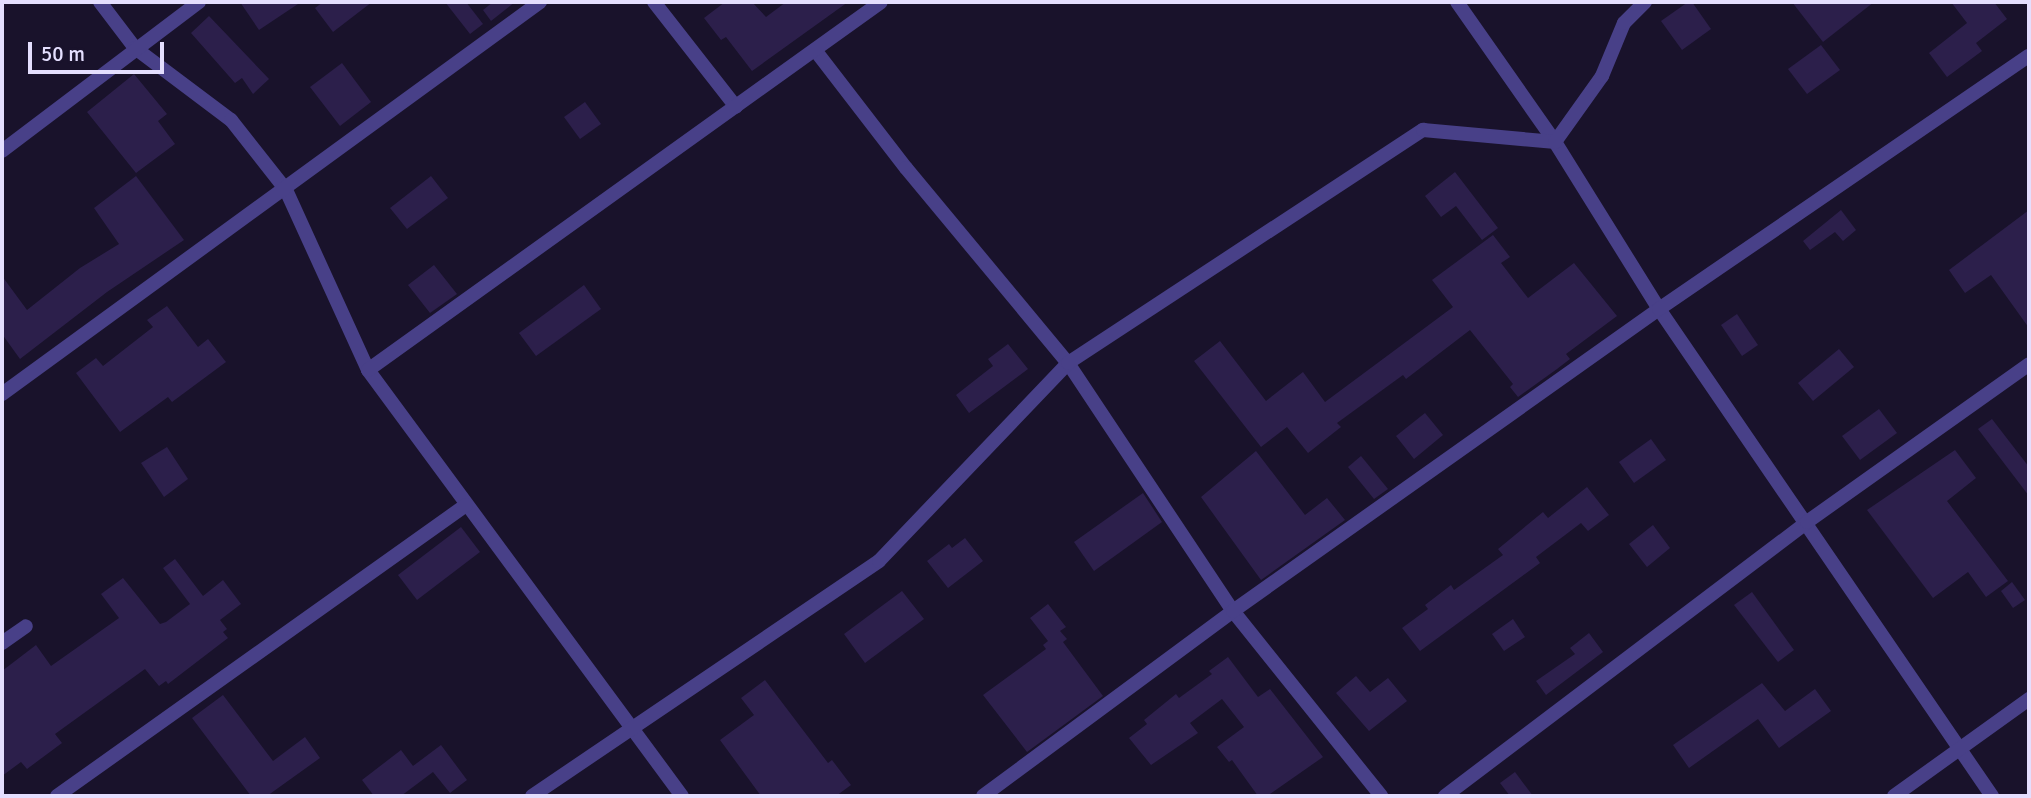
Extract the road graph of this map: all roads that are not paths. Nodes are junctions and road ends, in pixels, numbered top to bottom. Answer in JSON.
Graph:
{"nodes":[{"id":1,"x":100,"y":2,"type":"edge"},
{"id":2,"x":199,"y":2,"type":"edge"},
{"id":3,"x":540,"y":2,"type":"edge"},
{"id":4,"x":654,"y":2,"type":"edge"},
{"id":5,"x":881,"y":2,"type":"edge"},
{"id":6,"x":1457,"y":2,"type":"edge"},
{"id":7,"x":1645,"y":2,"type":"edge"},
{"id":8,"x":135,"y":48,"type":"junction"},
{"id":9,"x":815,"y":50,"type":"junction"},
{"id":10,"x":2029,"y":55,"type":"edge"},
{"id":11,"x":736,"y":107,"type":"junction"},
{"id":12,"x":1555,"y":142,"type":"junction"},
{"id":13,"x":2,"y":151,"type":"edge"},
{"id":14,"x":286,"y":190,"type":"junction"},
{"id":15,"x":1659,"y":309,"type":"junction"},
{"id":16,"x":1068,"y":363,"type":"junction"},
{"id":17,"x":2029,"y":364,"type":"edge"},
{"id":18,"x":368,"y":370,"type":"junction"},
{"id":19,"x":2,"y":394,"type":"edge"},
{"id":20,"x":466,"y":505,"type":"junction"},
{"id":21,"x":1807,"y":522,"type":"junction"},
{"id":22,"x":1233,"y":611,"type":"junction"},
{"id":23,"x":26,"y":626,"type":"dead end"},
{"id":24,"x":2,"y":643,"type":"edge"},
{"id":25,"x":2029,"y":699,"type":"edge"},
{"id":26,"x":631,"y":729,"type":"junction"},
{"id":27,"x":1959,"y":749,"type":"junction"},
{"id":28,"x":57,"y":796,"type":"edge"},
{"id":29,"x":532,"y":796,"type":"edge"},
{"id":30,"x":682,"y":796,"type":"edge"},
{"id":31,"x":983,"y":796,"type":"edge"},
{"id":32,"x":1381,"y":796,"type":"edge"},
{"id":33,"x":1445,"y":796,"type":"edge"},
{"id":34,"x":1895,"y":796,"type":"edge"},
{"id":35,"x":1992,"y":796,"type":"edge"}],
"edges":[{"from":1,"to":8,"type":"street"},
{"from":2,"to":8,"type":"street"},
{"from":3,"to":14,"type":"street"},
{"from":4,"to":11,"type":"street"},
{"from":5,"to":9,"type":"street"},
{"from":6,"to":12,"type":"street"},
{"from":7,"to":12,"type":"street"},
{"from":8,"to":13,"type":"street"},
{"from":8,"to":14,"type":"street"},
{"from":9,"to":11,"type":"street"},
{"from":9,"to":16,"type":"street"},
{"from":10,"to":15,"type":"street"},
{"from":11,"to":18,"type":"street"},
{"from":12,"to":15,"type":"street"},
{"from":12,"to":16,"type":"street"},
{"from":14,"to":18,"type":"street"},
{"from":14,"to":19,"type":"street"},
{"from":15,"to":21,"type":"street"},
{"from":15,"to":22,"type":"street"},
{"from":16,"to":22,"type":"street"},
{"from":16,"to":26,"type":"street"},
{"from":17,"to":21,"type":"street"},
{"from":18,"to":20,"type":"street"},
{"from":20,"to":26,"type":"street"},
{"from":20,"to":28,"type":"street"},
{"from":21,"to":27,"type":"street"},
{"from":21,"to":33,"type":"street"},
{"from":22,"to":31,"type":"street"},
{"from":22,"to":32,"type":"street"},
{"from":23,"to":24,"type":"street"},
{"from":25,"to":27,"type":"street"},
{"from":26,"to":29,"type":"street"},
{"from":26,"to":30,"type":"street"},
{"from":27,"to":34,"type":"street"},
{"from":27,"to":35,"type":"street"}]}
